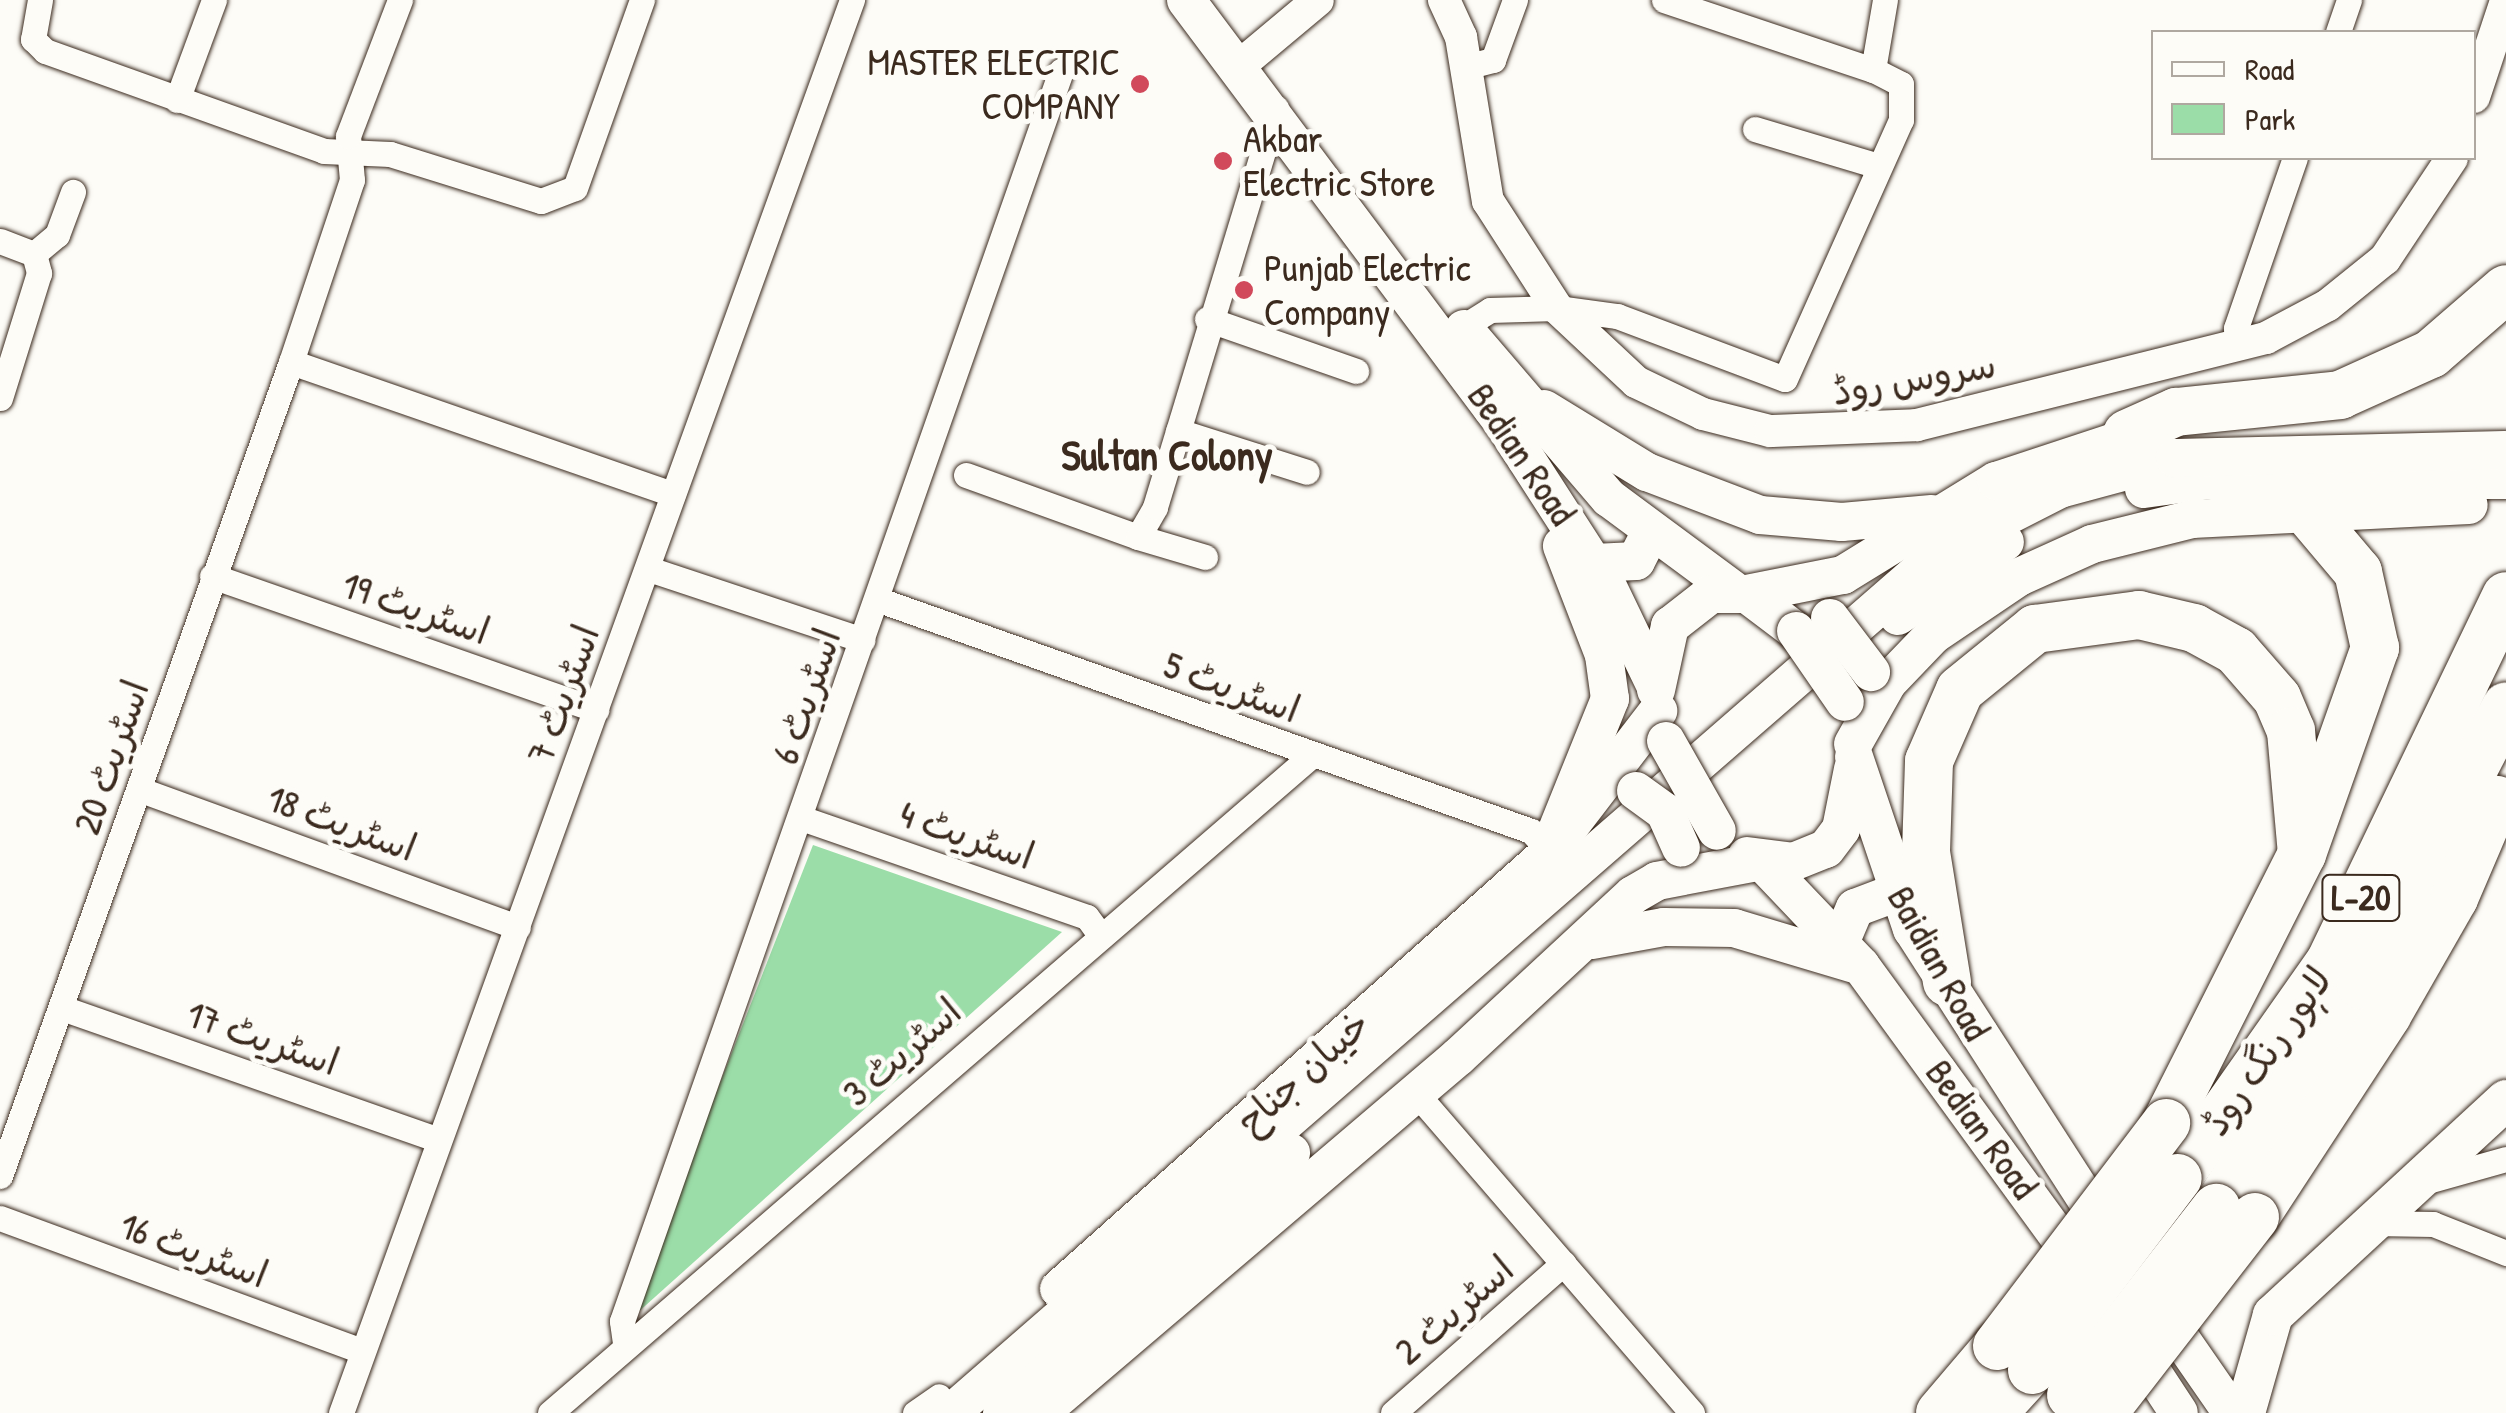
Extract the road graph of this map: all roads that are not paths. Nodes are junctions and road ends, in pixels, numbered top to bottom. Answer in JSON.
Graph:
{"nodes":[{"id":1,"x":40,"y":0,"type":"edge"},
{"id":2,"x":214,"y":0,"type":"edge"},
{"id":3,"x":400,"y":0,"type":"edge"},
{"id":4,"x":642,"y":0,"type":"edge"},
{"id":5,"x":852,"y":0,"type":"edge"},
{"id":6,"x":1186,"y":0,"type":"edge"},
{"id":7,"x":1318,"y":0,"type":"edge"},
{"id":8,"x":1444,"y":0,"type":"edge"},
{"id":9,"x":1515,"y":0,"type":"edge"},
{"id":10,"x":1664,"y":0,"type":"edge"},
{"id":11,"x":1885,"y":0,"type":"edge"},
{"id":12,"x":2349,"y":0,"type":"edge"},
{"id":13,"x":2506,"y":2,"type":"edge"},
{"id":14,"x":2339,"y":30,"type":"edge"},
{"id":15,"x":1465,"y":66,"type":"junction"},
{"id":16,"x":1238,"y":67,"type":"junction"},
{"id":17,"x":1872,"y":70,"type":"junction"},
{"id":18,"x":1061,"y":71,"type":"dead end"},
{"id":19,"x":2476,"y":92,"type":"edge"},
{"id":20,"x":177,"y":100,"type":"junction"},
{"id":21,"x":1276,"y":108,"type":"junction"},
{"id":22,"x":1754,"y":129,"type":"dead end"},
{"id":23,"x":353,"y":155,"type":"junction"},
{"id":24,"x":2294,"y":160,"type":"edge"},
{"id":25,"x":2451,"y":160,"type":"edge"},
{"id":26,"x":1875,"y":165,"type":"junction"},
{"id":27,"x":73,"y":192,"type":"dead end"},
{"id":28,"x":19,"y":248,"type":"edge"},
{"id":29,"x":2506,"y":289,"type":"edge"},
{"id":30,"x":1556,"y":308,"type":"junction"},
{"id":31,"x":1207,"y":319,"type":"junction"},
{"id":32,"x":1453,"y":333,"type":"junction"},
{"id":33,"x":2240,"y":346,"type":"junction"},
{"id":34,"x":291,"y":362,"type":"junction"},
{"id":35,"x":1356,"y":370,"type":"dead end"},
{"id":36,"x":1513,"y":389,"type":"junction"},
{"id":37,"x":0,"y":398,"type":"edge"},
{"id":38,"x":2506,"y":426,"type":"edge"},
{"id":39,"x":1178,"y":431,"type":"junction"},
{"id":40,"x":2126,"y":434,"type":"junction"},
{"id":41,"x":2506,"y":450,"type":"edge"},
{"id":42,"x":1307,"y":472,"type":"dead end"},
{"id":43,"x":966,"y":474,"type":"dead end"},
{"id":44,"x":2506,"y":480,"type":"edge"},
{"id":45,"x":673,"y":494,"type":"junction"},
{"id":46,"x":2506,"y":503,"type":"edge"},
{"id":47,"x":2303,"y":508,"type":"junction"},
{"id":48,"x":1557,"y":510,"type":"junction"},
{"id":49,"x":1924,"y":523,"type":"junction"},
{"id":50,"x":1651,"y":532,"type":"junction"},
{"id":51,"x":1138,"y":537,"type":"junction"},
{"id":52,"x":1205,"y":557,"type":"dead end"},
{"id":53,"x":1594,"y":564,"type":"junction"},
{"id":54,"x":649,"y":569,"type":"junction"},
{"id":55,"x":212,"y":576,"type":"junction"},
{"id":56,"x":1741,"y":593,"type":"junction"},
{"id":57,"x":1994,"y":593,"type":"junction"},
{"id":58,"x":2506,"y":596,"type":"edge"},
{"id":59,"x":882,"y":600,"type":"junction"},
{"id":60,"x":1813,"y":624,"type":"junction"},
{"id":61,"x":863,"y":640,"type":"junction"},
{"id":62,"x":2506,"y":706,"type":"edge"},
{"id":63,"x":596,"y":710,"type":"junction"},
{"id":64,"x":1660,"y":713,"type":"junction"},
{"id":65,"x":1854,"y":750,"type":"junction"},
{"id":66,"x":1311,"y":756,"type":"junction"},
{"id":67,"x":2506,"y":779,"type":"edge"},
{"id":68,"x":141,"y":790,"type":"junction"},
{"id":69,"x":804,"y":819,"type":"junction"},
{"id":70,"x":2506,"y":838,"type":"edge"},
{"id":71,"x":1554,"y":847,"type":"junction"},
{"id":72,"x":2302,"y":854,"type":"junction"},
{"id":73,"x":1760,"y":862,"type":"junction"},
{"id":74,"x":1656,"y":881,"type":"junction"},
{"id":75,"x":1896,"y":893,"type":"junction"},
{"id":76,"x":2454,"y":898,"type":"junction"},
{"id":77,"x":518,"y":926,"type":"junction"},
{"id":78,"x":1098,"y":932,"type":"junction"},
{"id":79,"x":1592,"y":940,"type":"junction"},
{"id":80,"x":1850,"y":954,"type":"junction"},
{"id":81,"x":1948,"y":982,"type":"junction"},
{"id":82,"x":62,"y":1008,"type":"junction"},
{"id":83,"x":1414,"y":1092,"type":"junction"},
{"id":84,"x":2506,"y":1100,"type":"edge"},
{"id":85,"x":2020,"y":1106,"type":"joint"},
{"id":86,"x":439,"y":1140,"type":"junction"},
{"id":87,"x":2506,"y":1159,"type":"edge"},
{"id":88,"x":0,"y":1176,"type":"edge"},
{"id":89,"x":2414,"y":1185,"type":"junction"},
{"id":90,"x":2235,"y":1212,"type":"junction"},
{"id":91,"x":0,"y":1218,"type":"edge"},
{"id":92,"x":2372,"y":1223,"type":"junction"},
{"id":93,"x":2506,"y":1252,"type":"edge"},
{"id":94,"x":1564,"y":1264,"type":"junction"},
{"id":95,"x":625,"y":1342,"type":"junction"},
{"id":96,"x":362,"y":1351,"type":"junction"},
{"id":97,"x":2051,"y":1387,"type":"edge"},
{"id":98,"x":932,"y":1409,"type":"edge"},
{"id":99,"x":341,"y":1413,"type":"edge"},
{"id":100,"x":550,"y":1413,"type":"edge"},
{"id":101,"x":1002,"y":1413,"type":"edge"},
{"id":102,"x":1040,"y":1413,"type":"edge"},
{"id":103,"x":1394,"y":1413,"type":"edge"},
{"id":104,"x":1692,"y":1413,"type":"edge"},
{"id":105,"x":1940,"y":1413,"type":"edge"},
{"id":106,"x":1993,"y":1413,"type":"edge"},
{"id":107,"x":2180,"y":1413,"type":"edge"},
{"id":108,"x":2232,"y":1413,"type":"edge"},
{"id":109,"x":2245,"y":1413,"type":"edge"}],
"edges":[{"from":1,"to":20,"type":"street"},
{"from":2,"to":20,"type":"street"},
{"from":3,"to":23,"type":"street","name":"اسٹریٹ 20"},
{"from":4,"to":23,"type":"street"},
{"from":5,"to":45,"type":"street","name":"اسٹریٹ 7"},
{"from":6,"to":16,"type":"main road","name":"Bedian Road"},
{"from":7,"to":16,"type":"street"},
{"from":8,"to":15,"type":"street","name":"سروس روڈ"},
{"from":9,"to":15,"type":"street"},
{"from":10,"to":17,"type":"street"},
{"from":11,"to":17,"type":"street"},
{"from":12,"to":14,"type":"street"},
{"from":13,"to":19,"type":"street"},
{"from":15,"to":30,"type":"street","name":"سروس روڈ"},
{"from":16,"to":21,"type":"main road","name":"Bedian Road"},
{"from":17,"to":26,"type":"street"},
{"from":18,"to":59,"type":"street","name":"اسٹریٹ 6"},
{"from":20,"to":23,"type":"street"},
{"from":21,"to":31,"type":"street"},
{"from":21,"to":32,"type":"main road","name":"Bedian Road"},
{"from":22,"to":26,"type":"street"},
{"from":23,"to":34,"type":"street","name":"اسٹریٹ 20"},
{"from":24,"to":33,"type":"street"},
{"from":25,"to":33,"type":"street","name":"سروس روڈ"},
{"from":26,"to":30,"type":"street"},
{"from":27,"to":28,"type":"street"},
{"from":28,"to":37,"type":"street"},
{"from":29,"to":40,"type":"highway"},
{"from":30,"to":32,"type":"street"},
{"from":30,"to":33,"type":"street","name":"سروس روڈ"},
{"from":31,"to":35,"type":"street"},
{"from":31,"to":39,"type":"street"},
{"from":32,"to":36,"type":"main road"},
{"from":32,"to":48,"type":"main road","name":"Bedian Road"},
{"from":34,"to":45,"type":"street"},
{"from":34,"to":55,"type":"street","name":"اسٹریٹ 20"},
{"from":36,"to":49,"type":"main road"},
{"from":36,"to":50,"type":"main road"},
{"from":38,"to":40,"type":"main road"},
{"from":39,"to":42,"type":"street"},
{"from":39,"to":51,"type":"street"},
{"from":40,"to":49,"type":"main road"},
{"from":41,"to":98,"type":"main road"},
{"from":43,"to":51,"type":"street"},
{"from":44,"to":101,"type":"main road"},
{"from":45,"to":54,"type":"street","name":"اسٹریٹ 7"},
{"from":46,"to":47,"type":"main road"},
{"from":47,"to":57,"type":"main road"},
{"from":47,"to":72,"type":"highway"},
{"from":48,"to":53,"type":"main road","name":"Bedian Road"},
{"from":48,"to":71,"type":"main road"},
{"from":49,"to":56,"type":"main road"},
{"from":49,"to":60,"type":"main road"},
{"from":50,"to":53,"type":"main road"},
{"from":50,"to":56,"type":"main road"},
{"from":51,"to":52,"type":"street"},
{"from":53,"to":64,"type":"main road","name":"Bedian Road"},
{"from":54,"to":61,"type":"street"},
{"from":54,"to":63,"type":"street","name":"اسٹریٹ 7"},
{"from":55,"to":63,"type":"street","name":"اسٹریٹ 19"},
{"from":55,"to":68,"type":"street","name":"اسٹریٹ 20"},
{"from":56,"to":60,"type":"main road"},
{"from":56,"to":64,"type":"main road"},
{"from":57,"to":60,"type":"main road","bridge":true},
{"from":57,"to":65,"type":"main road"},
{"from":58,"to":97,"type":"highway","name":"لاہور رنگ روڈ","number":"L-20","bridge":true},
{"from":59,"to":61,"type":"street","name":"اسٹریٹ 6"},
{"from":59,"to":66,"type":"street","name":"اسٹریٹ 5"},
{"from":60,"to":65,"type":"main road","bridge":true},
{"from":61,"to":69,"type":"street","name":"اسٹریٹ 6"},
{"from":62,"to":90,"type":"highway","name":"لاہور رنگ روڈ","number":"L-20"},
{"from":63,"to":77,"type":"street","name":"اسٹریٹ 7"},
{"from":64,"to":71,"type":"main road","name":"خیبان جناح"},
{"from":64,"to":73,"type":"main road","bridge":true},
{"from":65,"to":73,"type":"main road"},
{"from":65,"to":75,"type":"main road","name":"Baidian Road"},
{"from":66,"to":71,"type":"street","name":"اسٹریٹ 5"},
{"from":66,"to":78,"type":"street","name":"اسٹریٹ 3"},
{"from":67,"to":76,"type":"highway"},
{"from":68,"to":77,"type":"street","name":"اسٹریٹ 18"},
{"from":68,"to":82,"type":"street","name":"اسٹریٹ 20"},
{"from":69,"to":78,"type":"street","name":"اسٹریٹ 4"},
{"from":69,"to":95,"type":"street","name":"اسٹریٹ 6"},
{"from":70,"to":76,"type":"highway"},
{"from":71,"to":74,"type":"main road","bridge":true},
{"from":71,"to":98,"type":"main road","name":"خیبان جناح"},
{"from":72,"to":81,"type":"highway"},
{"from":72,"to":97,"type":"highway","bridge":true},
{"from":73,"to":74,"type":"main road"},
{"from":73,"to":80,"type":"main road","name":"Bedian Road"},
{"from":74,"to":79,"type":"main road"},
{"from":75,"to":80,"type":"main road"},
{"from":75,"to":81,"type":"main road","name":"Baidian Road"},
{"from":76,"to":90,"type":"highway"},
{"from":77,"to":86,"type":"street","name":"اسٹریٹ 7"},
{"from":78,"to":95,"type":"street","name":"اسٹریٹ 3"},
{"from":79,"to":80,"type":"main road"},
{"from":79,"to":83,"type":"main road"},
{"from":80,"to":107,"type":"main road","name":"Bedian Road"},
{"from":81,"to":85,"type":"main road","name":"Baidian Road"},
{"from":82,"to":86,"type":"street","name":"اسٹریٹ 17"},
{"from":82,"to":88,"type":"street","name":"اسٹریٹ 20"},
{"from":83,"to":94,"type":"street"},
{"from":83,"to":102,"type":"main road"},
{"from":84,"to":89,"type":"main road"},
{"from":85,"to":108,"type":"main road","name":"Bedian Road"},
{"from":86,"to":96,"type":"street","name":"اسٹریٹ 7"},
{"from":87,"to":89,"type":"street"},
{"from":89,"to":92,"type":"main road"},
{"from":90,"to":97,"type":"highway","name":"لاہور رنگ روڈ","number":"L-20","bridge":true},
{"from":91,"to":96,"type":"street","name":"اسٹریٹ 16"},
{"from":92,"to":93,"type":"street"},
{"from":92,"to":109,"type":"main road"},
{"from":94,"to":103,"type":"street","name":"اسٹریٹ 2"},
{"from":94,"to":104,"type":"street"},
{"from":95,"to":100,"type":"street","name":"اسٹریٹ 3"},
{"from":96,"to":99,"type":"street","name":"اسٹریٹ 7"},
{"from":97,"to":105,"type":"highway"},
{"from":97,"to":106,"type":"highway","name":"لاہور رنگ روڈ","number":"L-20"}]}
